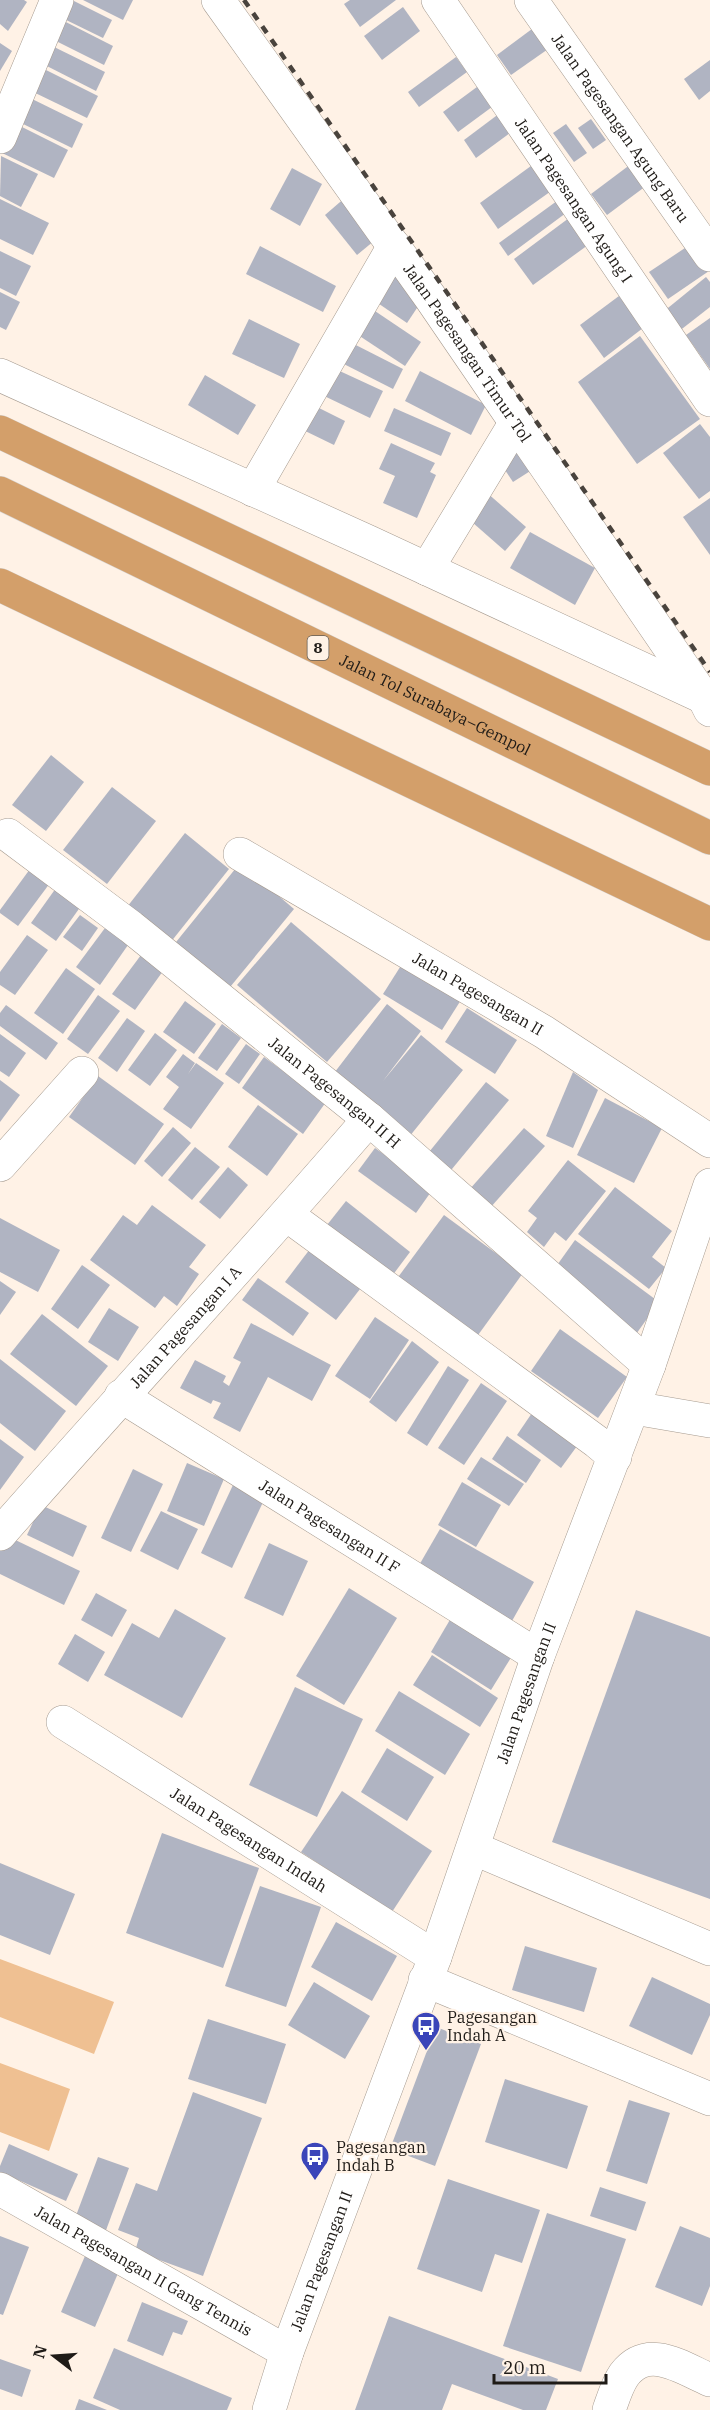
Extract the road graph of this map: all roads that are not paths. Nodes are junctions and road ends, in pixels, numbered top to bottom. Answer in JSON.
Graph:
{"nodes":[{"id":1,"x":57,"y":0,"type":"edge"},
{"id":2,"x":218,"y":0,"type":"edge"},
{"id":3,"x":438,"y":0,"type":"edge"},
{"id":4,"x":531,"y":0,"type":"edge"},
{"id":5,"x":0,"y":137,"type":"edge"},
{"id":6,"x":394,"y":246,"type":"junction"},
{"id":7,"x":710,"y":255,"type":"edge"},
{"id":8,"x":0,"y":375,"type":"edge"},
{"id":9,"x":710,"y":400,"type":"edge"},
{"id":10,"x":516,"y":422,"type":"junction"},
{"id":11,"x":0,"y":432,"type":"edge"},
{"id":12,"x":253,"y":490,"type":"junction"},
{"id":13,"x":0,"y":493,"type":"edge"},
{"id":14,"x":427,"y":569,"type":"junction"},
{"id":15,"x":0,"y":585,"type":"edge"},
{"id":16,"x":707,"y":704,"type":"edge"},
{"id":17,"x":710,"y":769,"type":"edge"},
{"id":18,"x":8,"y":835,"type":"dead end"},
{"id":19,"x":710,"y":838,"type":"edge"},
{"id":20,"x":240,"y":854,"type":"dead end"},
{"id":21,"x":710,"y":924,"type":"edge"},
{"id":22,"x":82,"y":1073,"type":"dead end"},
{"id":23,"x":369,"y":1119,"type":"junction"},
{"id":24,"x":710,"y":1141,"type":"edge"},
{"id":25,"x":0,"y":1165,"type":"edge"},
{"id":26,"x":710,"y":1185,"type":"edge"},
{"id":27,"x":287,"y":1215,"type":"junction"},
{"id":28,"x":650,"y":1365,"type":"junction"},
{"id":29,"x":121,"y":1396,"type":"junction"},
{"id":30,"x":634,"y":1408,"type":"junction"},
{"id":31,"x":671,"y":1413,"type":"junction"},
{"id":32,"x":710,"y":1421,"type":"edge"},
{"id":33,"x":710,"y":1438,"type":"edge"},
{"id":34,"x":615,"y":1457,"type":"junction"},
{"id":35,"x":0,"y":1534,"type":"edge"},
{"id":36,"x":538,"y":1656,"type":"junction"},
{"id":37,"x":63,"y":1722,"type":"dead end"},
{"id":38,"x":472,"y":1848,"type":"junction"},
{"id":39,"x":710,"y":1949,"type":"edge"},
{"id":40,"x":430,"y":1969,"type":"junction"},
{"id":41,"x":710,"y":2099,"type":"edge"},
{"id":42,"x":0,"y":2189,"type":"edge"},
{"id":43,"x":287,"y":2352,"type":"junction"},
{"id":44,"x":710,"y":2380,"type":"edge"},
{"id":45,"x":272,"y":2409,"type":"edge"},
{"id":46,"x":609,"y":2410,"type":"edge"}],
"edges":[{"from":1,"to":5,"type":"street"},
{"from":2,"to":6,"type":"street","name":"Jalan Pagesangan Timur Tol"},
{"from":3,"to":9,"type":"street","name":"Jalan Pagesangan Agung I"},
{"from":4,"to":7,"type":"street","name":"Jalan Pagesangan Agung Baru"},
{"from":6,"to":10,"type":"street","name":"Jalan Pagesangan Timur Tol"},
{"from":6,"to":12,"type":"street"},
{"from":8,"to":12,"type":"street"},
{"from":10,"to":14,"type":"street"},
{"from":10,"to":16,"type":"street","name":"Jalan Pagesangan Timur Tol"},
{"from":11,"to":17,"type":"highway"},
{"from":12,"to":14,"type":"street"},
{"from":13,"to":19,"type":"highway","name":"Jalan Tol Surabaya–Gempol","number":"8"},
{"from":14,"to":16,"type":"street"},
{"from":15,"to":21,"type":"highway"},
{"from":18,"to":23,"type":"street","name":"Jalan Pagesangan II H"},
{"from":20,"to":24,"type":"street","name":"Jalan Pagesangan II"},
{"from":22,"to":25,"type":"street"},
{"from":23,"to":27,"type":"street","name":"Jalan Pagesangan I A"},
{"from":23,"to":28,"type":"street","name":"Jalan Pagesangan II H"},
{"from":26,"to":28,"type":"street","name":"Jalan Pagesangan II"},
{"from":27,"to":29,"type":"street","name":"Jalan Pagesangan I A"},
{"from":27,"to":34,"type":"street"},
{"from":28,"to":30,"type":"street","name":"Jalan Pagesangan II"},
{"from":29,"to":35,"type":"street","name":"Jalan Pagesangan I A"},
{"from":29,"to":36,"type":"street","name":"Jalan Pagesangan II F"},
{"from":30,"to":31,"type":"street"},
{"from":30,"to":34,"type":"street","name":"Jalan Pagesangan II"},
{"from":31,"to":32,"type":"street"},
{"from":31,"to":33,"type":"street"},
{"from":34,"to":36,"type":"street","name":"Jalan Pagesangan II"},
{"from":36,"to":38,"type":"street","name":"Jalan Pagesangan II"},
{"from":37,"to":40,"type":"street","name":"Jalan Pagesangan Indah"},
{"from":38,"to":39,"type":"street"},
{"from":38,"to":40,"type":"street","name":"Jalan Pagesangan II"},
{"from":40,"to":41,"type":"street"},
{"from":40,"to":43,"type":"street","name":"Jalan Pagesangan II"},
{"from":42,"to":43,"type":"street","name":"Jalan Pagesangan II Gang Tennis"},
{"from":43,"to":45,"type":"street","name":"Jalan Pagesangan II"},
{"from":44,"to":46,"type":"street"}]}
